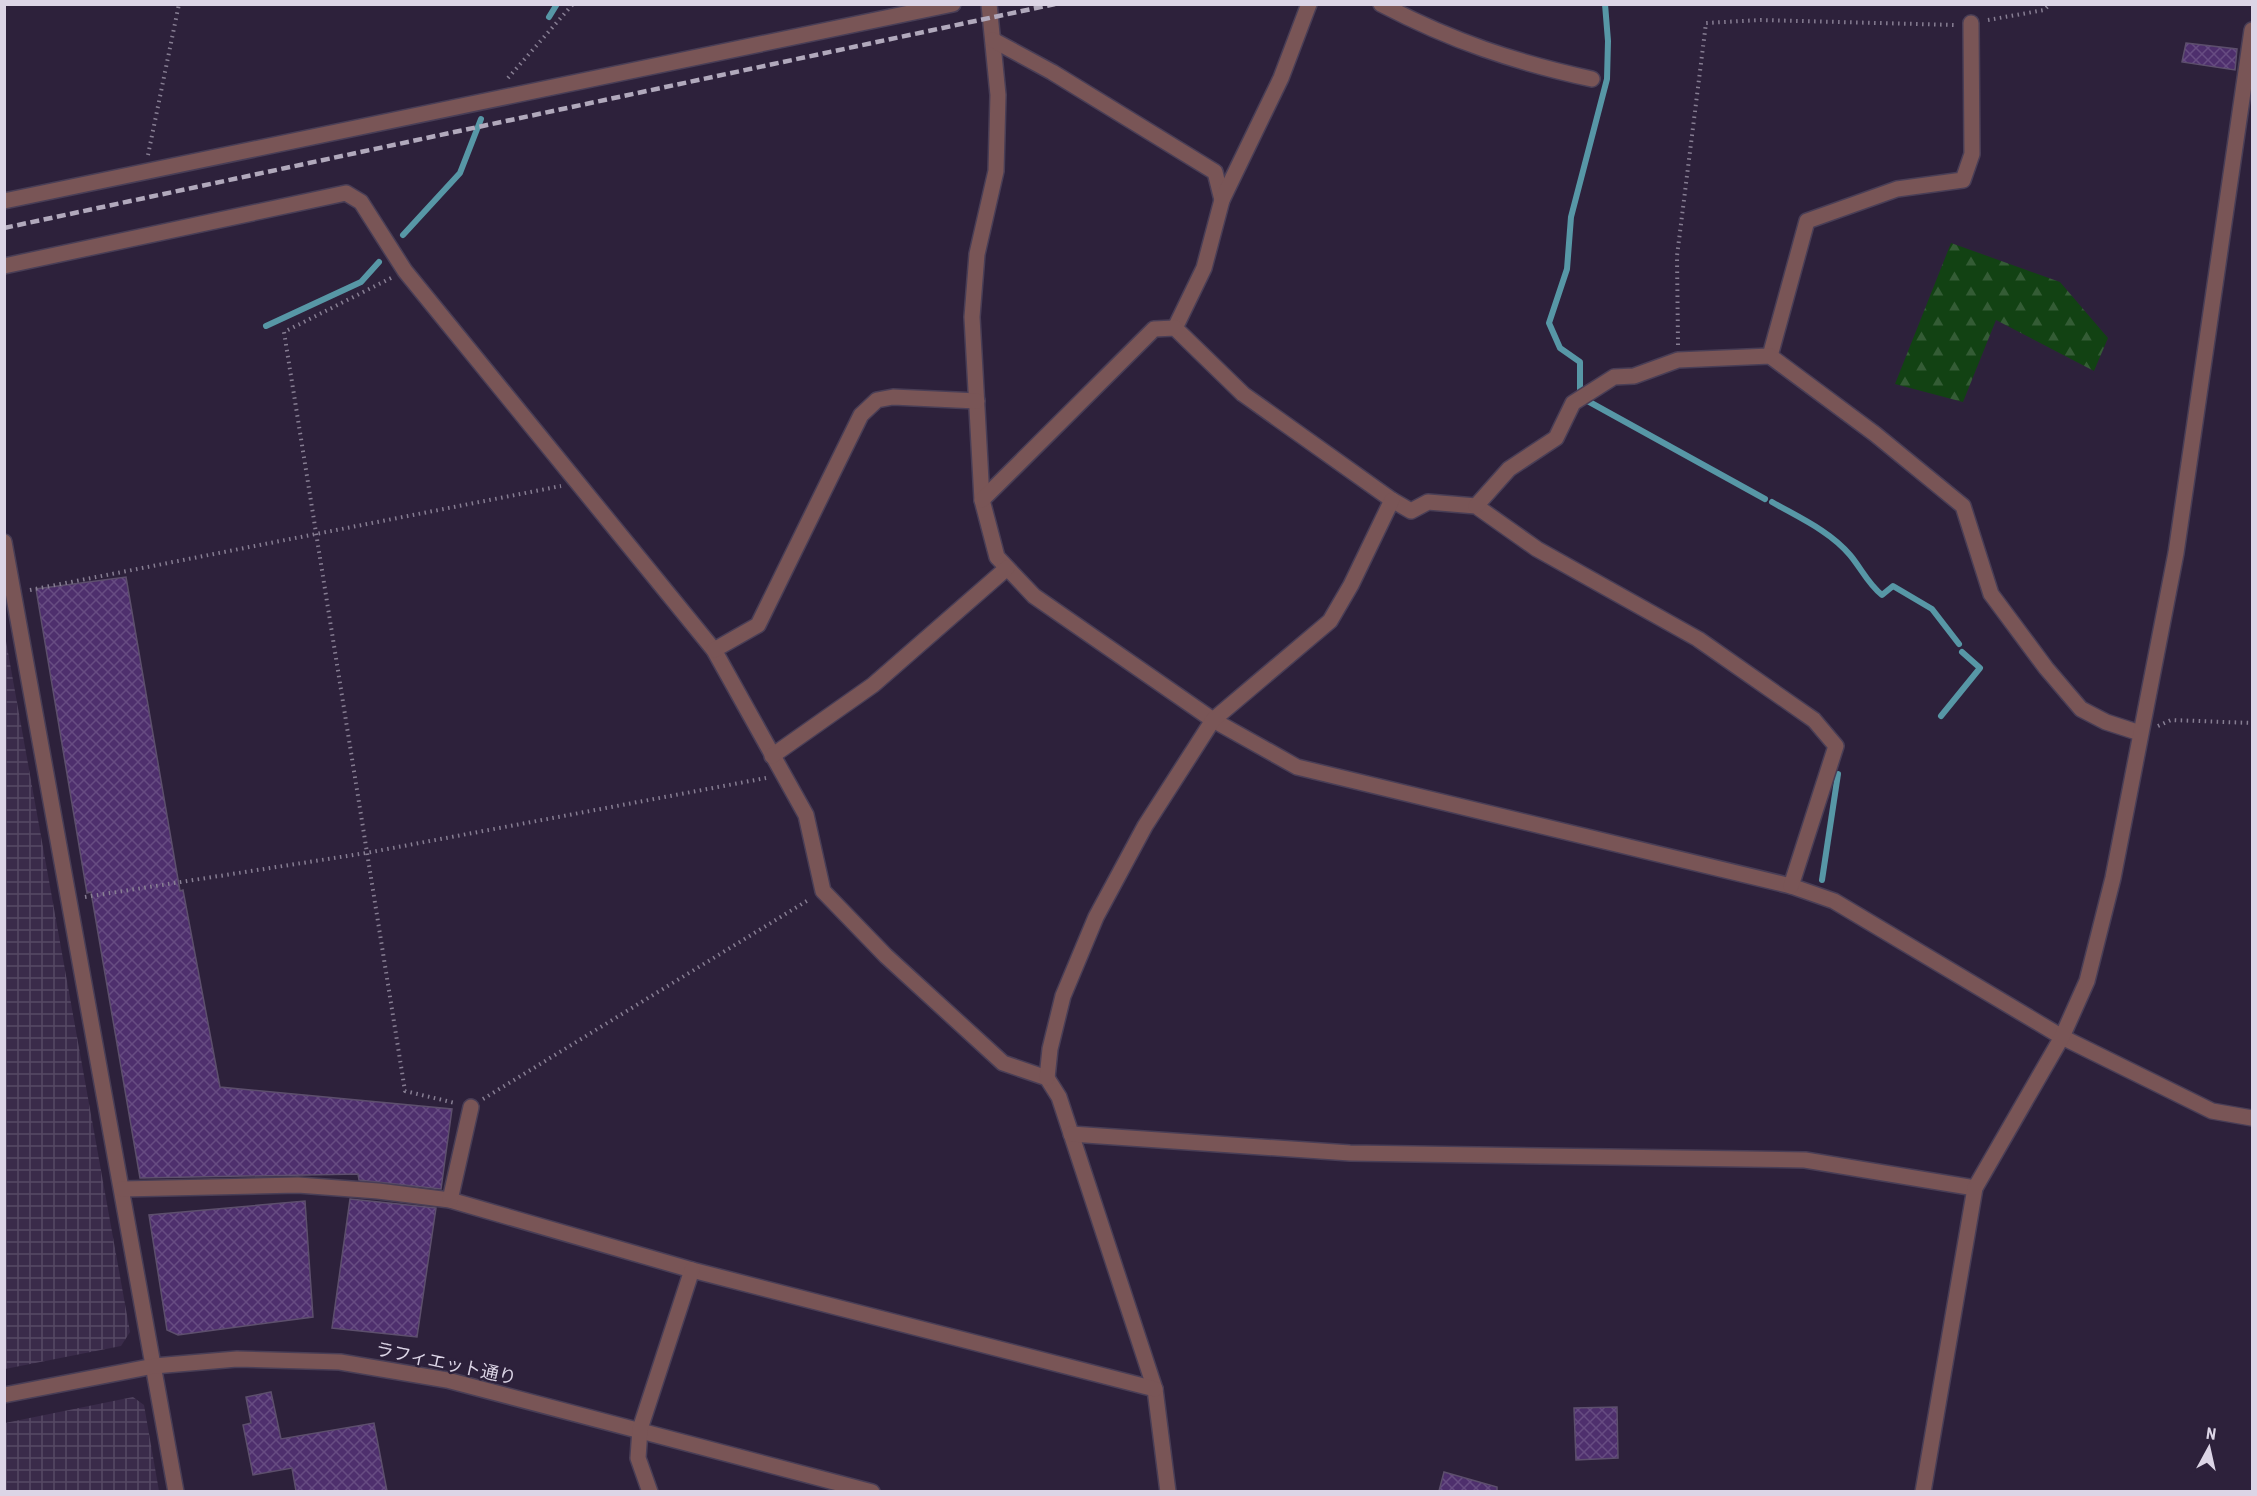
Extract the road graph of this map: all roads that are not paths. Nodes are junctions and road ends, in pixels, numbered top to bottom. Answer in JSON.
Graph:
{"nodes":[{"id":1,"x":953,"y":4,"type":"edge"},
{"id":2,"x":989,"y":4,"type":"edge"},
{"id":3,"x":1309,"y":4,"type":"edge"},
{"id":4,"x":1381,"y":4,"type":"edge"},
{"id":5,"x":1971,"y":23,"type":"road end"},
{"id":6,"x":2253,"y":30,"type":"edge"},
{"id":7,"x":993,"y":40,"type":"junction"},
{"id":8,"x":1592,"y":79,"type":"dead end"},
{"id":9,"x":1222,"y":200,"type":"junction"},
{"id":10,"x":4,"y":201,"type":"edge"},
{"id":11,"x":4,"y":267,"type":"edge"},
{"id":12,"x":1175,"y":328,"type":"junction"},
{"id":13,"x":1770,"y":356,"type":"junction"},
{"id":14,"x":977,"y":401,"type":"junction"},
{"id":15,"x":982,"y":500,"type":"junction"},
{"id":16,"x":1392,"y":500,"type":"junction"},
{"id":17,"x":1476,"y":506,"type":"junction"},
{"id":18,"x":4,"y":543,"type":"edge"},
{"id":19,"x":1007,"y":568,"type":"junction"},
{"id":20,"x":714,"y":650,"type":"junction"},
{"id":21,"x":1213,"y":720,"type":"junction"},
{"id":22,"x":2140,"y":733,"type":"junction"},
{"id":23,"x":772,"y":756,"type":"junction"},
{"id":24,"x":1791,"y":886,"type":"junction"},
{"id":25,"x":2062,"y":1036,"type":"junction"},
{"id":26,"x":1047,"y":1078,"type":"junction"},
{"id":27,"x":471,"y":1107,"type":"road end"},
{"id":28,"x":2253,"y":1118,"type":"edge"},
{"id":29,"x":1071,"y":1134,"type":"junction"},
{"id":30,"x":1975,"y":1188,"type":"junction"},
{"id":31,"x":122,"y":1189,"type":"junction"},
{"id":32,"x":450,"y":1200,"type":"junction"},
{"id":33,"x":692,"y":1270,"type":"junction"},
{"id":34,"x":154,"y":1366,"type":"junction"},
{"id":35,"x":1155,"y":1389,"type":"junction"},
{"id":36,"x":4,"y":1395,"type":"edge"},
{"id":37,"x":639,"y":1429,"type":"junction"},
{"id":38,"x":176,"y":1491,"type":"edge"},
{"id":39,"x":650,"y":1491,"type":"edge"},
{"id":40,"x":872,"y":1491,"type":"edge"},
{"id":41,"x":1168,"y":1491,"type":"edge"},
{"id":42,"x":1923,"y":1491,"type":"edge"}],
"edges":[{"from":1,"to":10,"type":"street"},
{"from":2,"to":7,"type":"street"},
{"from":3,"to":9,"type":"street"},
{"from":4,"to":8,"type":"street"},
{"from":5,"to":13,"type":"street"},
{"from":6,"to":22,"type":"street"},
{"from":7,"to":9,"type":"street"},
{"from":7,"to":14,"type":"street"},
{"from":9,"to":12,"type":"street"},
{"from":11,"to":20,"type":"street"},
{"from":12,"to":15,"type":"street"},
{"from":12,"to":16,"type":"street"},
{"from":13,"to":17,"type":"street"},
{"from":13,"to":22,"type":"street"},
{"from":14,"to":15,"type":"street"},
{"from":14,"to":20,"type":"street"},
{"from":15,"to":19,"type":"street"},
{"from":16,"to":17,"type":"street"},
{"from":16,"to":21,"type":"street"},
{"from":17,"to":24,"type":"street"},
{"from":18,"to":31,"type":"street"},
{"from":19,"to":21,"type":"street"},
{"from":19,"to":23,"type":"street"},
{"from":20,"to":23,"type":"street"},
{"from":21,"to":24,"type":"street"},
{"from":21,"to":26,"type":"street"},
{"from":22,"to":25,"type":"street"},
{"from":23,"to":26,"type":"street"},
{"from":24,"to":25,"type":"street"},
{"from":25,"to":28,"type":"street"},
{"from":25,"to":30,"type":"street"},
{"from":26,"to":29,"type":"street"},
{"from":27,"to":32,"type":"street"},
{"from":29,"to":30,"type":"street"},
{"from":29,"to":35,"type":"street"},
{"from":30,"to":42,"type":"street"},
{"from":31,"to":32,"type":"street"},
{"from":31,"to":34,"type":"street"},
{"from":32,"to":33,"type":"street"},
{"from":33,"to":35,"type":"street"},
{"from":33,"to":37,"type":"street"},
{"from":34,"to":36,"type":"street","name":"ラフィエット通り"},
{"from":34,"to":37,"type":"street","name":"ラフィエット通り"},
{"from":34,"to":38,"type":"street"},
{"from":35,"to":41,"type":"street"},
{"from":37,"to":39,"type":"street"},
{"from":37,"to":40,"type":"street","name":"ラフィエット通り"}]}
